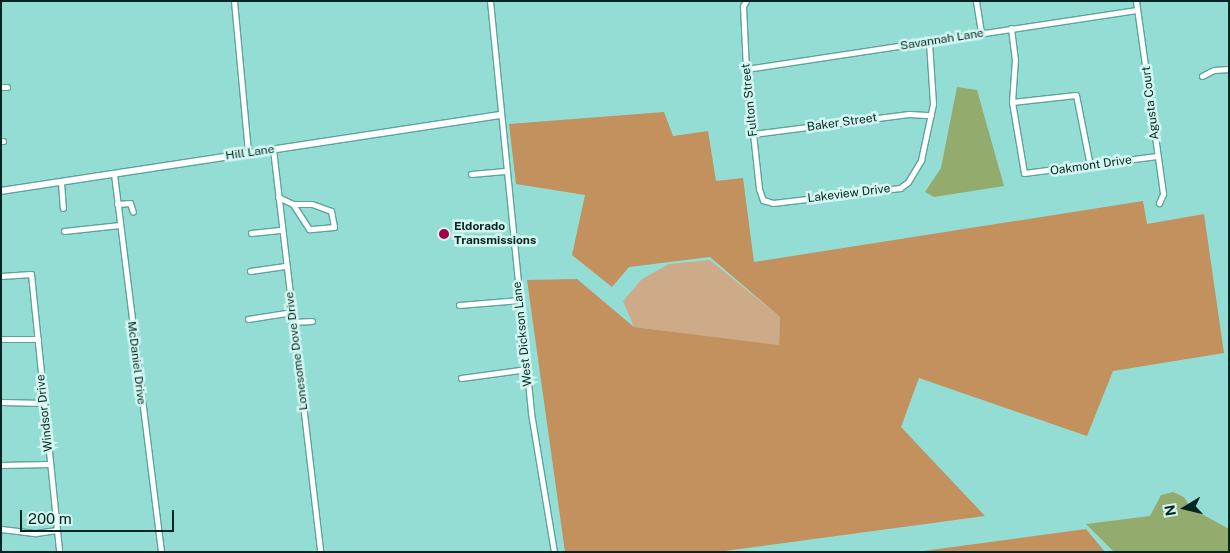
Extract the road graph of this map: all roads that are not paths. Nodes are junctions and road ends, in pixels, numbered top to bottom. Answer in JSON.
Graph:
{"nodes":[{"id":1,"x":234,"y":1,"type":"edge"},
{"id":2,"x":490,"y":1,"type":"edge"},
{"id":3,"x":746,"y":1,"type":"edge"},
{"id":4,"x":976,"y":1,"type":"edge"},
{"id":5,"x":1136,"y":1,"type":"edge"},
{"id":6,"x":1137,"y":10,"type":"junction"},
{"id":7,"x":1011,"y":28,"type":"junction"},
{"id":8,"x":981,"y":33,"type":"junction"},
{"id":9,"x":929,"y":42,"type":"junction"},
{"id":10,"x":746,"y":69,"type":"junction"},
{"id":11,"x":1229,"y":69,"type":"edge"},
{"id":12,"x":1202,"y":76,"type":"dead end"},
{"id":13,"x":1012,"y":102,"type":"junction"},
{"id":14,"x":500,"y":115,"type":"junction"},
{"id":15,"x":931,"y":115,"type":"junction"},
{"id":16,"x":753,"y":134,"type":"junction"},
{"id":17,"x":274,"y":149,"type":"junction"},
{"id":18,"x":248,"y":153,"type":"junction"},
{"id":19,"x":1157,"y":156,"type":"junction"},
{"id":20,"x":1090,"y":166,"type":"junction"},
{"id":21,"x":505,"y":171,"type":"junction"},
{"id":22,"x":114,"y":174,"type":"junction"},
{"id":23,"x":471,"y":174,"type":"dead end"},
{"id":24,"x":60,"y":182,"type":"junction"},
{"id":25,"x":1,"y":191,"type":"edge"},
{"id":26,"x":278,"y":197,"type":"junction"},
{"id":27,"x":763,"y":200,"type":"joint"},
{"id":28,"x":1159,"y":203,"type":"dead end"},
{"id":29,"x":118,"y":204,"type":"junction"},
{"id":30,"x":293,"y":204,"type":"junction"},
{"id":31,"x":63,"y":208,"type":"dead end"},
{"id":32,"x":133,"y":212,"type":"dead end"},
{"id":33,"x":120,"y":225,"type":"junction"},
{"id":34,"x":282,"y":230,"type":"junction"},
{"id":35,"x":64,"y":231,"type":"dead end"},
{"id":36,"x":251,"y":233,"type":"dead end"},
{"id":37,"x":287,"y":266,"type":"junction"},
{"id":38,"x":250,"y":271,"type":"dead end"},
{"id":39,"x":1,"y":276,"type":"edge"},
{"id":40,"x":520,"y":300,"type":"junction"},
{"id":41,"x":459,"y":305,"type":"dead end"},
{"id":42,"x":292,"y":312,"type":"junction"},
{"id":43,"x":248,"y":320,"type":"dead end"},
{"id":44,"x":312,"y":321,"type":"dead end"},
{"id":45,"x":293,"y":322,"type":"junction"},
{"id":46,"x":1,"y":339,"type":"edge"},
{"id":47,"x":38,"y":339,"type":"junction"},
{"id":48,"x":527,"y":369,"type":"junction"},
{"id":49,"x":461,"y":378,"type":"dead end"},
{"id":50,"x":1,"y":402,"type":"edge"},
{"id":51,"x":44,"y":403,"type":"junction"},
{"id":52,"x":50,"y":464,"type":"junction"},
{"id":53,"x":1,"y":465,"type":"edge"},
{"id":54,"x":1,"y":529,"type":"edge"},
{"id":55,"x":57,"y":530,"type":"junction"},
{"id":56,"x":59,"y":552,"type":"edge"},
{"id":57,"x":161,"y":552,"type":"edge"},
{"id":58,"x":320,"y":552,"type":"edge"},
{"id":59,"x":554,"y":552,"type":"edge"}],
"edges":[{"from":1,"to":18,"type":"street"},
{"from":2,"to":14,"type":"street","name":"West Dickson Lane"},
{"from":3,"to":10,"type":"street","name":"Fulton Street"},
{"from":4,"to":8,"type":"street"},
{"from":5,"to":6,"type":"street","name":"Agusta Court"},
{"from":6,"to":7,"type":"street","name":"Savannah Lane"},
{"from":6,"to":19,"type":"street","name":"Agusta Court"},
{"from":7,"to":8,"type":"street","name":"Savannah Lane"},
{"from":7,"to":13,"type":"street"},
{"from":8,"to":9,"type":"street","name":"Savannah Lane"},
{"from":9,"to":10,"type":"street","name":"Savannah Lane"},
{"from":9,"to":15,"type":"street","name":"Lakeview Drive"},
{"from":10,"to":16,"type":"street","name":"Fulton Street"},
{"from":11,"to":12,"type":"street"},
{"from":13,"to":20,"type":"street"},
{"from":13,"to":20,"type":"street","name":"Oakmont Drive"},
{"from":14,"to":17,"type":"street","name":"Hill Lane"},
{"from":14,"to":21,"type":"street","name":"West Dickson Lane"},
{"from":15,"to":16,"type":"street","name":"Baker Street"},
{"from":15,"to":27,"type":"street","name":"Lakeview Drive"},
{"from":16,"to":27,"type":"street","name":"Fulton Street"},
{"from":17,"to":18,"type":"street","name":"Hill Lane"},
{"from":17,"to":26,"type":"street","name":"Lonesome Dove Drive"},
{"from":18,"to":22,"type":"street","name":"Hill Lane"},
{"from":19,"to":20,"type":"street","name":"Oakmont Drive"},
{"from":19,"to":28,"type":"street","name":"Agusta Court"},
{"from":21,"to":23,"type":"street"},
{"from":21,"to":40,"type":"street","name":"West Dickson Lane"},
{"from":22,"to":24,"type":"street","name":"Hill Lane"},
{"from":22,"to":29,"type":"street","name":"McDaniel Drive"},
{"from":24,"to":25,"type":"street","name":"Hill Lane"},
{"from":24,"to":31,"type":"street"},
{"from":26,"to":30,"type":"street"},
{"from":26,"to":34,"type":"street","name":"Lonesome Dove Drive"},
{"from":29,"to":32,"type":"street"},
{"from":29,"to":33,"type":"street","name":"McDaniel Drive"},
{"from":30,"to":30,"type":"street"},
{"from":33,"to":35,"type":"street"},
{"from":33,"to":57,"type":"street","name":"McDaniel Drive"},
{"from":34,"to":36,"type":"street"},
{"from":34,"to":37,"type":"street","name":"Lonesome Dove Drive"},
{"from":37,"to":38,"type":"street"},
{"from":37,"to":42,"type":"street","name":"Lonesome Dove Drive"},
{"from":39,"to":47,"type":"street","name":"Windsor Drive"},
{"from":40,"to":41,"type":"street"},
{"from":40,"to":48,"type":"street","name":"West Dickson Lane"},
{"from":42,"to":43,"type":"street"},
{"from":42,"to":45,"type":"street","name":"Lonesome Dove Drive"},
{"from":44,"to":45,"type":"street"},
{"from":45,"to":58,"type":"street","name":"Lonesome Dove Drive"},
{"from":46,"to":47,"type":"street"},
{"from":47,"to":51,"type":"street","name":"Windsor Drive"},
{"from":48,"to":49,"type":"street"},
{"from":48,"to":59,"type":"street","name":"West Dickson Lane"},
{"from":50,"to":51,"type":"street"},
{"from":51,"to":52,"type":"street","name":"Windsor Drive"},
{"from":52,"to":53,"type":"street"},
{"from":52,"to":55,"type":"street","name":"Windsor Drive"},
{"from":54,"to":55,"type":"street"},
{"from":55,"to":56,"type":"street","name":"Windsor Drive"}]}
